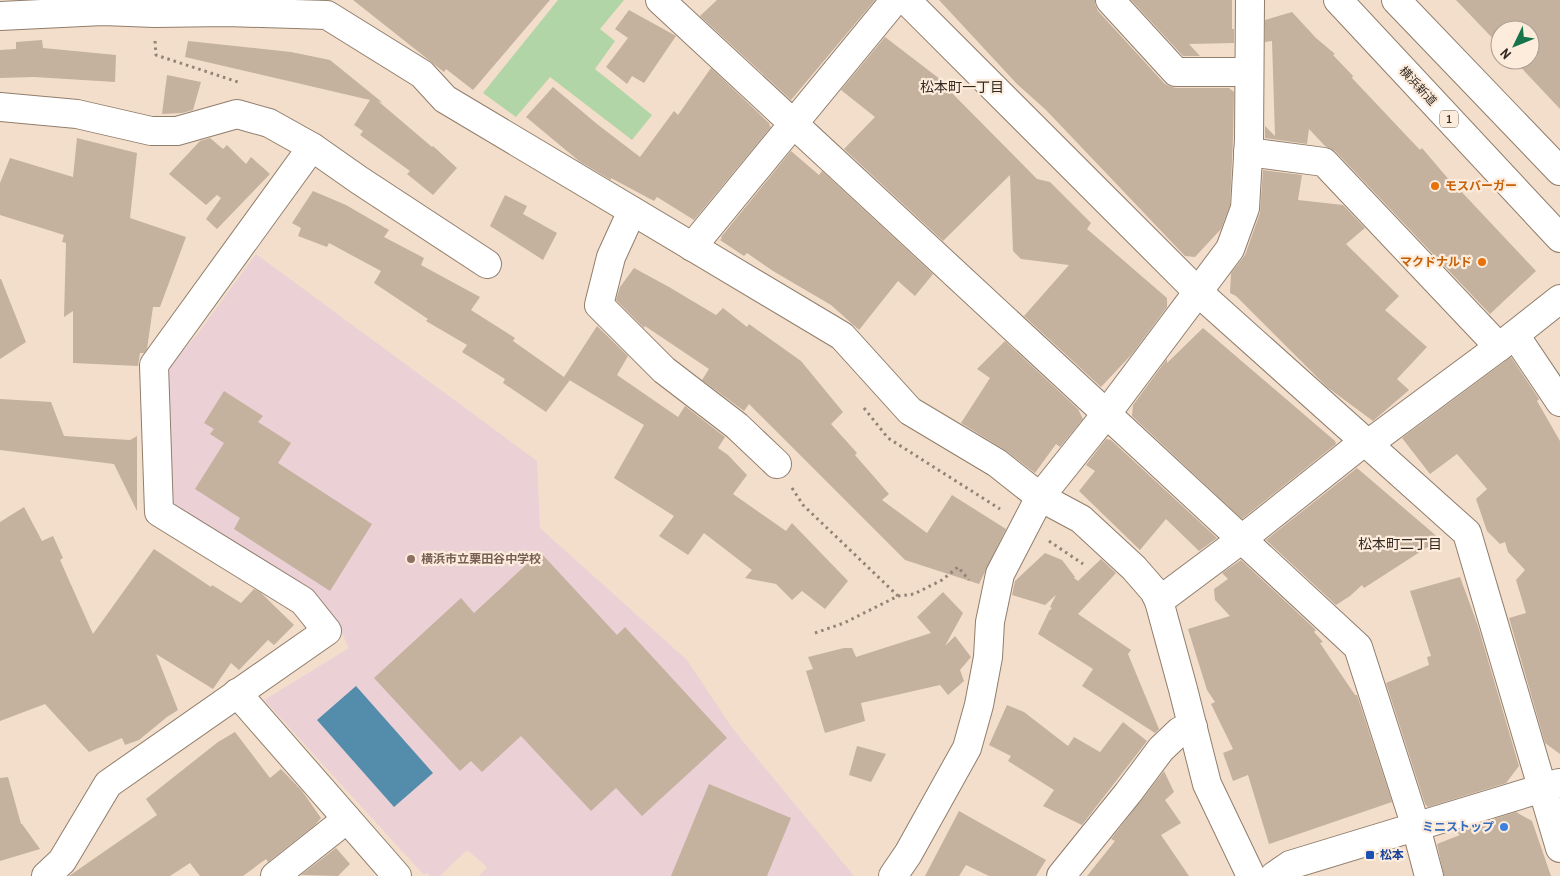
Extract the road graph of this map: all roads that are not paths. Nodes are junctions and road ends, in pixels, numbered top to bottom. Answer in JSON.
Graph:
{"nodes":[{"id":1,"x":660,"y":0,"type":"edge"},
{"id":2,"x":895,"y":0,"type":"edge"},
{"id":3,"x":906,"y":0,"type":"edge"},
{"id":4,"x":1110,"y":0,"type":"edge"},
{"id":5,"x":1250,"y":0,"type":"edge"},
{"id":6,"x":1338,"y":0,"type":"edge"},
{"id":7,"x":1396,"y":0,"type":"edge"},
{"id":8,"x":327,"y":8,"type":"edge"},
{"id":9,"x":0,"y":16,"type":"edge"},
{"id":10,"x":1249,"y":72,"type":"junction"},
{"id":11,"x":0,"y":107,"type":"edge"},
{"id":12,"x":793,"y":123,"type":"junction"},
{"id":13,"x":312,"y":146,"type":"junction"},
{"id":14,"x":1248,"y":152,"type":"junction"},
{"id":15,"x":1560,"y":171,"type":"edge"},
{"id":16,"x":632,"y":211,"type":"junction"},
{"id":17,"x":1560,"y":238,"type":"edge"},
{"id":18,"x":692,"y":247,"type":"junction"},
{"id":19,"x":487,"y":264,"type":"dead end"},
{"id":20,"x":1198,"y":292,"type":"junction"},
{"id":21,"x":1560,"y":299,"type":"edge"},
{"id":22,"x":1507,"y":341,"type":"junction"},
{"id":23,"x":1560,"y":402,"type":"edge"},
{"id":24,"x":1106,"y":413,"type":"junction"},
{"id":25,"x":1366,"y":442,"type":"junction"},
{"id":26,"x":776,"y":464,"type":"road end"},
{"id":27,"x":1040,"y":497,"type":"junction"},
{"id":28,"x":1242,"y":539,"type":"junction"},
{"id":29,"x":1159,"y":601,"type":"junction"},
{"id":30,"x":237,"y":694,"type":"junction"},
{"id":31,"x":1193,"y":726,"type":"junction"},
{"id":32,"x":1551,"y":786,"type":"edge"},
{"id":33,"x":347,"y":819,"type":"junction"},
{"id":34,"x":1416,"y":827,"type":"junction"},
{"id":35,"x":1560,"y":848,"type":"edge"},
{"id":36,"x":46,"y":876,"type":"edge"},
{"id":37,"x":275,"y":876,"type":"edge"},
{"id":38,"x":397,"y":876,"type":"edge"},
{"id":39,"x":893,"y":876,"type":"edge"},
{"id":40,"x":1061,"y":876,"type":"edge"},
{"id":41,"x":1251,"y":876,"type":"edge"},
{"id":42,"x":1274,"y":876,"type":"edge"},
{"id":43,"x":1429,"y":876,"type":"edge"}],
"edges":[{"from":1,"to":12,"type":"main road"},
{"from":2,"to":12,"type":"main road"},
{"from":3,"to":20,"type":"main road"},
{"from":4,"to":10,"type":"main road"},
{"from":5,"to":10,"type":"main road"},
{"from":6,"to":17,"type":"main road","name":"横浜新道","number":"1"},
{"from":7,"to":15,"type":"main road"},
{"from":8,"to":9,"type":"main road"},
{"from":8,"to":16,"type":"main road"},
{"from":10,"to":14,"type":"main road"},
{"from":11,"to":13,"type":"main road"},
{"from":12,"to":18,"type":"main road"},
{"from":12,"to":24,"type":"main road"},
{"from":13,"to":19,"type":"main road"},
{"from":13,"to":30,"type":"main road"},
{"from":14,"to":20,"type":"main road"},
{"from":14,"to":22,"type":"main road"},
{"from":16,"to":18,"type":"main road"},
{"from":16,"to":26,"type":"main road"},
{"from":18,"to":27,"type":"main road"},
{"from":20,"to":24,"type":"main road"},
{"from":20,"to":25,"type":"main road"},
{"from":21,"to":22,"type":"main road"},
{"from":22,"to":23,"type":"main road"},
{"from":22,"to":25,"type":"main road"},
{"from":24,"to":27,"type":"main road"},
{"from":24,"to":28,"type":"main road"},
{"from":25,"to":28,"type":"main road"},
{"from":25,"to":32,"type":"main road"},
{"from":27,"to":29,"type":"main road"},
{"from":27,"to":39,"type":"main road"},
{"from":28,"to":29,"type":"main road"},
{"from":28,"to":34,"type":"main road"},
{"from":29,"to":31,"type":"main road"},
{"from":30,"to":33,"type":"main road"},
{"from":30,"to":36,"type":"main road"},
{"from":31,"to":40,"type":"main road"},
{"from":31,"to":41,"type":"main road"},
{"from":32,"to":34,"type":"main road"},
{"from":32,"to":35,"type":"main road"},
{"from":33,"to":37,"type":"main road"},
{"from":33,"to":38,"type":"main road"},
{"from":34,"to":42,"type":"main road"},
{"from":34,"to":43,"type":"main road"}]}
